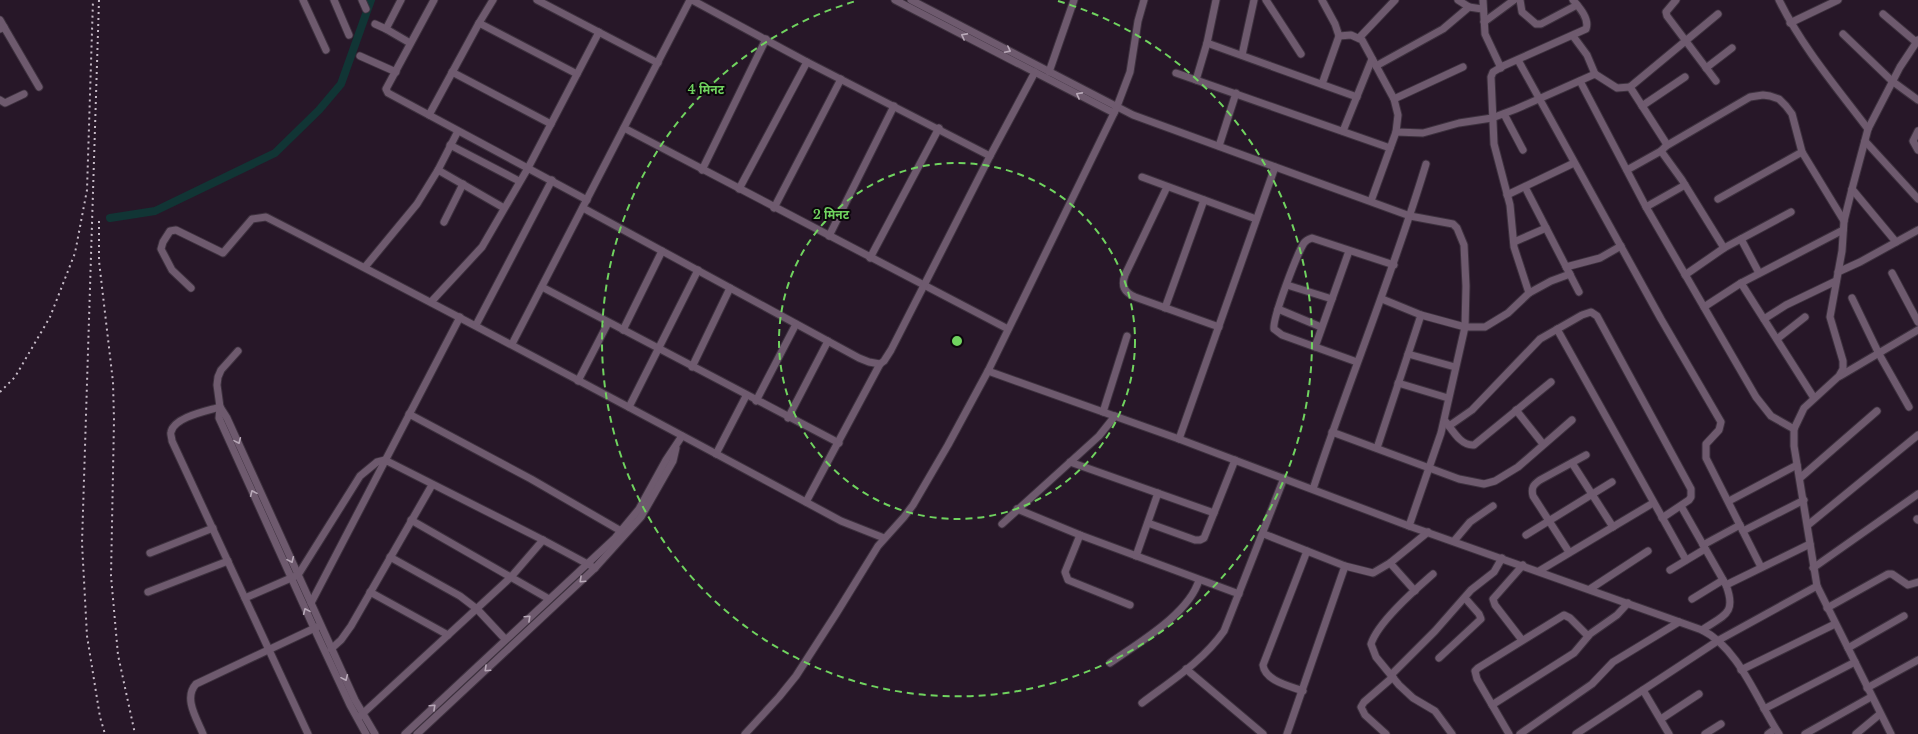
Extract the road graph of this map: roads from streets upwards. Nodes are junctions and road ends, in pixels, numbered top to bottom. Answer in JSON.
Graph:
{"nodes":[{"id":1,"x":303,"y":0,"type":"edge"},
{"id":2,"x":334,"y":0,"type":"edge"},
{"id":3,"x":362,"y":0,"type":"edge"},
{"id":4,"x":401,"y":0,"type":"edge"},
{"id":5,"x":434,"y":0,"type":"edge"},
{"id":6,"x":493,"y":0,"type":"edge"},
{"id":7,"x":537,"y":0,"type":"edge"},
{"id":8,"x":691,"y":0,"type":"edge"},
{"id":9,"x":895,"y":0,"type":"edge"},
{"id":10,"x":911,"y":0,"type":"edge"},
{"id":11,"x":1074,"y":0,"type":"edge"},
{"id":12,"x":1144,"y":0,"type":"edge"},
{"id":13,"x":1216,"y":0,"type":"edge"},
{"id":14,"x":1254,"y":0,"type":"edge"},
{"id":15,"x":1266,"y":0,"type":"edge"},
{"id":16,"x":1322,"y":0,"type":"edge"},
{"id":17,"x":1395,"y":0,"type":"edge"},
{"id":18,"x":1458,"y":0,"type":"edge"},
{"id":19,"x":1483,"y":0,"type":"edge"},
{"id":20,"x":1514,"y":0,"type":"edge"},
{"id":21,"x":1520,"y":0,"type":"edge"},
{"id":22,"x":1676,"y":0,"type":"edge"},
{"id":23,"x":1779,"y":0,"type":"edge"},
{"id":24,"x":1838,"y":0,"type":"edge"},
{"id":25,"x":1574,"y":1,"type":"edge"},
{"id":26,"x":1469,"y":7,"type":"junction"},
{"id":27,"x":366,"y":9,"type":"dead end"},
{"id":28,"x":1482,"y":9,"type":"junction"},
{"id":29,"x":1718,"y":14,"type":"dead end"},
{"id":30,"x":1883,"y":14,"type":"dead end"},
{"id":31,"x":0,"y":20,"type":"edge"},
{"id":32,"x":1484,"y":22,"type":"junction"},
{"id":33,"x":479,"y":23,"type":"junction"},
{"id":34,"x":1790,"y":23,"type":"junction"},
{"id":35,"x":374,"y":24,"type":"dead end"},
{"id":36,"x":2,"y":28,"type":"edge"},
{"id":37,"x":386,"y":29,"type":"junction"},
{"id":38,"x":598,"y":32,"type":"junction"},
{"id":39,"x":1843,"y":34,"type":"dead end"},
{"id":40,"x":349,"y":35,"type":"dead end"},
{"id":41,"x":1339,"y":36,"type":"junction"},
{"id":42,"x":1573,"y":36,"type":"junction"},
{"id":43,"x":1359,"y":38,"type":"junction"},
{"id":44,"x":766,"y":39,"type":"junction"},
{"id":45,"x":1685,"y":42,"type":"junction"},
{"id":46,"x":410,"y":43,"type":"junction"},
{"id":47,"x":1207,"y":43,"type":"junction"},
{"id":48,"x":1916,"y":45,"type":"edge"},
{"id":49,"x":1732,"y":48,"type":"dead end"},
{"id":50,"x":326,"y":50,"type":"dead end"},
{"id":51,"x":1301,"y":54,"type":"dead end"},
{"id":52,"x":1242,"y":55,"type":"junction"},
{"id":53,"x":360,"y":56,"type":"dead end"},
{"id":54,"x":1518,"y":60,"type":"junction"},
{"id":55,"x":807,"y":62,"type":"junction"},
{"id":56,"x":1374,"y":62,"type":"junction"},
{"id":57,"x":658,"y":63,"type":"junction"},
{"id":58,"x":1462,"y":67,"type":"dead end"},
{"id":59,"x":1501,"y":68,"type":"junction"},
{"id":60,"x":1706,"y":68,"type":"junction"},
{"id":61,"x":396,"y":72,"type":"junction"},
{"id":62,"x":452,"y":72,"type":"junction"},
{"id":63,"x":1035,"y":72,"type":"junction"},
{"id":64,"x":1049,"y":72,"type":"junction"},
{"id":65,"x":1176,"y":73,"type":"dead end"},
{"id":66,"x":577,"y":74,"type":"junction"},
{"id":67,"x":1595,"y":74,"type":"junction"},
{"id":68,"x":1685,"y":77,"type":"dead end"},
{"id":69,"x":841,"y":78,"type":"junction"},
{"id":70,"x":1196,"y":80,"type":"junction"},
{"id":71,"x":1580,"y":81,"type":"junction"},
{"id":72,"x":1716,"y":81,"type":"dead end"},
{"id":73,"x":1892,"y":81,"type":"junction"},
{"id":74,"x":1322,"y":84,"type":"junction"},
{"id":75,"x":39,"y":87,"type":"dead end"},
{"id":76,"x":1630,"y":87,"type":"junction"},
{"id":77,"x":1236,"y":93,"type":"junction"},
{"id":78,"x":24,"y":94,"type":"dead end"},
{"id":79,"x":1357,"y":98,"type":"junction"},
{"id":80,"x":0,"y":100,"type":"edge"},
{"id":81,"x":1394,"y":100,"type":"junction"},
{"id":82,"x":1538,"y":100,"type":"junction"},
{"id":83,"x":1918,"y":100,"type":"edge"},
{"id":84,"x":894,"y":106,"type":"junction"},
{"id":85,"x":1642,"y":106,"type":"junction"},
{"id":86,"x":1115,"y":110,"type":"junction"},
{"id":87,"x":1504,"y":114,"type":"junction"},
{"id":88,"x":429,"y":115,"type":"junction"},
{"id":89,"x":1492,"y":118,"type":"junction"},
{"id":90,"x":551,"y":124,"type":"junction"},
{"id":91,"x":624,"y":128,"type":"junction"},
{"id":92,"x":939,"y":128,"type":"junction"},
{"id":93,"x":1868,"y":130,"type":"junction"},
{"id":94,"x":458,"y":131,"type":"junction"},
{"id":95,"x":1343,"y":131,"type":"junction"},
{"id":96,"x":1918,"y":131,"type":"edge"},
{"id":97,"x":1396,"y":132,"type":"junction"},
{"id":98,"x":1865,"y":141,"type":"junction"},
{"id":99,"x":450,"y":145,"type":"junction"},
{"id":100,"x":1219,"y":146,"type":"junction"},
{"id":101,"x":1390,"y":148,"type":"junction"},
{"id":102,"x":1663,"y":149,"type":"junction"},
{"id":103,"x":1523,"y":150,"type":"dead end"},
{"id":104,"x":1918,"y":150,"type":"edge"},
{"id":105,"x":1802,"y":152,"type":"junction"},
{"id":106,"x":990,"y":156,"type":"junction"},
{"id":107,"x":1574,"y":163,"type":"junction"},
{"id":108,"x":1426,"y":164,"type":"dead end"},
{"id":109,"x":1276,"y":167,"type":"junction"},
{"id":110,"x":528,"y":168,"type":"junction"},
{"id":111,"x":438,"y":170,"type":"junction"},
{"id":112,"x":702,"y":170,"type":"junction"},
{"id":113,"x":1627,"y":170,"type":"junction"},
{"id":114,"x":1142,"y":177,"type":"dead end"},
{"id":115,"x":552,"y":180,"type":"junction"},
{"id":116,"x":519,"y":181,"type":"junction"},
{"id":117,"x":463,"y":184,"type":"junction"},
{"id":118,"x":1685,"y":185,"type":"junction"},
{"id":119,"x":1167,"y":187,"type":"junction"},
{"id":120,"x":1525,"y":187,"type":"junction"},
{"id":121,"x":738,"y":189,"type":"junction"},
{"id":122,"x":1852,"y":189,"type":"junction"},
{"id":123,"x":1507,"y":195,"type":"junction"},
{"id":124,"x":1718,"y":199,"type":"dead end"},
{"id":125,"x":1918,"y":199,"type":"edge"},
{"id":126,"x":586,"y":200,"type":"junction"},
{"id":127,"x":1204,"y":200,"type":"junction"},
{"id":128,"x":1371,"y":202,"type":"junction"},
{"id":129,"x":1646,"y":206,"type":"junction"},
{"id":130,"x":504,"y":208,"type":"junction"},
{"id":131,"x":583,"y":208,"type":"junction"},
{"id":132,"x":774,"y":208,"type":"junction"},
{"id":133,"x":1791,"y":212,"type":"dead end"},
{"id":134,"x":1410,"y":216,"type":"junction"},
{"id":135,"x":1256,"y":219,"type":"junction"},
{"id":136,"x":1844,"y":221,"type":"junction"},
{"id":137,"x":444,"y":222,"type":"dead end"},
{"id":138,"x":1546,"y":228,"type":"junction"},
{"id":139,"x":1844,"y":230,"type":"junction"},
{"id":140,"x":1918,"y":230,"type":"edge"},
{"id":141,"x":829,"y":236,"type":"junction"},
{"id":142,"x":1741,"y":239,"type":"junction"},
{"id":143,"x":1514,"y":242,"type":"junction"},
{"id":144,"x":1896,"y":242,"type":"junction"},
{"id":145,"x":1621,"y":246,"type":"junction"},
{"id":146,"x":1724,"y":248,"type":"junction"},
{"id":147,"x":662,"y":251,"type":"junction"},
{"id":148,"x":1349,"y":251,"type":"junction"},
{"id":149,"x":870,"y":258,"type":"junction"},
{"id":150,"x":1394,"y":265,"type":"junction"},
{"id":151,"x":364,"y":267,"type":"junction"},
{"id":152,"x":698,"y":270,"type":"junction"},
{"id":153,"x":1568,"y":271,"type":"junction"},
{"id":154,"x":1838,"y":272,"type":"junction"},
{"id":155,"x":1759,"y":273,"type":"junction"},
{"id":156,"x":1892,"y":274,"type":"dead end"},
{"id":157,"x":1685,"y":275,"type":"junction"},
{"id":158,"x":1836,"y":281,"type":"junction"},
{"id":159,"x":1741,"y":283,"type":"junction"},
{"id":160,"x":1287,"y":285,"type":"junction"},
{"id":161,"x":542,"y":287,"type":"junction"},
{"id":162,"x":925,"y":287,"type":"junction"},
{"id":163,"x":191,"y":288,"type":"dead end"},
{"id":164,"x":730,"y":288,"type":"junction"},
{"id":165,"x":1579,"y":292,"type":"dead end"},
{"id":166,"x":1529,"y":293,"type":"junction"},
{"id":167,"x":1852,"y":298,"type":"dead end"},
{"id":168,"x":1332,"y":299,"type":"junction"},
{"id":169,"x":1382,"y":299,"type":"junction"},
{"id":170,"x":431,"y":302,"type":"junction"},
{"id":171,"x":1704,"y":307,"type":"junction"},
{"id":172,"x":1165,"y":308,"type":"junction"},
{"id":173,"x":1278,"y":309,"type":"junction"},
{"id":174,"x":1422,"y":315,"type":"junction"},
{"id":175,"x":460,"y":317,"type":"junction"},
{"id":176,"x":1805,"y":317,"type":"dead end"},
{"id":177,"x":1764,"y":319,"type":"junction"},
{"id":178,"x":1918,"y":322,"type":"edge"},
{"id":179,"x":608,"y":323,"type":"junction"},
{"id":180,"x":796,"y":324,"type":"junction"},
{"id":181,"x":476,"y":325,"type":"junction"},
{"id":182,"x":1219,"y":327,"type":"junction"},
{"id":183,"x":1465,"y":327,"type":"junction"},
{"id":184,"x":1321,"y":328,"type":"junction"},
{"id":185,"x":1008,"y":329,"type":"junction"},
{"id":186,"x":1557,"y":329,"type":"junction"},
{"id":187,"x":623,"y":330,"type":"junction"},
{"id":188,"x":1917,"y":333,"type":"edge"},
{"id":189,"x":1127,"y":336,"type":"dead end"},
{"id":190,"x":1777,"y":339,"type":"junction"},
{"id":191,"x":828,"y":341,"type":"junction"},
{"id":192,"x":512,"y":344,"type":"junction"},
{"id":193,"x":1314,"y":347,"type":"junction"},
{"id":194,"x":657,"y":349,"type":"junction"},
{"id":195,"x":238,"y":351,"type":"dead end"},
{"id":196,"x":1408,"y":354,"type":"junction"},
{"id":197,"x":1879,"y":354,"type":"junction"},
{"id":198,"x":1357,"y":362,"type":"junction"},
{"id":199,"x":880,"y":364,"type":"junction"},
{"id":200,"x":692,"y":367,"type":"junction"},
{"id":201,"x":1455,"y":368,"type":"junction"},
{"id":202,"x":988,"y":371,"type":"junction"},
{"id":203,"x":1839,"y":376,"type":"junction"},
{"id":204,"x":578,"y":381,"type":"junction"},
{"id":205,"x":1551,"y":382,"type":"dead end"},
{"id":206,"x":1398,"y":383,"type":"junction"},
{"id":207,"x":746,"y":396,"type":"junction"},
{"id":208,"x":1448,"y":398,"type":"junction"},
{"id":209,"x":1814,"y":398,"type":"junction"},
{"id":210,"x":756,"y":401,"type":"junction"},
{"id":211,"x":220,"y":407,"type":"junction"},
{"id":212,"x":629,"y":407,"type":"junction"},
{"id":213,"x":1909,"y":407,"type":"dead end"},
{"id":214,"x":1516,"y":410,"type":"junction"},
{"id":215,"x":1876,"y":411,"type":"dead end"},
{"id":216,"x":1103,"y":412,"type":"junction"},
{"id":217,"x":409,"y":414,"type":"junction"},
{"id":218,"x":1115,"y":416,"type":"junction"},
{"id":219,"x":788,"y":418,"type":"junction"},
{"id":220,"x":1572,"y":420,"type":"dead end"},
{"id":221,"x":1447,"y":423,"type":"junction"},
{"id":222,"x":1794,"y":430,"type":"junction"},
{"id":223,"x":1332,"y":432,"type":"junction"},
{"id":224,"x":1918,"y":435,"type":"edge"},
{"id":225,"x":682,"y":436,"type":"junction"},
{"id":226,"x":1179,"y":439,"type":"junction"},
{"id":227,"x":839,"y":443,"type":"junction"},
{"id":228,"x":1543,"y":444,"type":"junction"},
{"id":229,"x":676,"y":448,"type":"junction"},
{"id":230,"x":1377,"y":448,"type":"junction"},
{"id":231,"x":716,"y":454,"type":"junction"},
{"id":232,"x":1586,"y":455,"type":"dead end"},
{"id":233,"x":385,"y":460,"type":"junction"},
{"id":234,"x":1235,"y":460,"type":"junction"},
{"id":235,"x":1070,"y":462,"type":"junction"},
{"id":236,"x":1572,"y":462,"type":"junction"},
{"id":237,"x":1797,"y":464,"type":"junction"},
{"id":238,"x":1429,"y":469,"type":"junction"},
{"id":239,"x":1284,"y":478,"type":"junction"},
{"id":240,"x":1800,"y":478,"type":"junction"},
{"id":241,"x":1612,"y":482,"type":"dead end"},
{"id":242,"x":432,"y":485,"type":"junction"},
{"id":243,"x":1313,"y":488,"type":"junction"},
{"id":244,"x":1158,"y":493,"type":"junction"},
{"id":245,"x":1592,"y":494,"type":"junction"},
{"id":246,"x":1918,"y":494,"type":"edge"},
{"id":247,"x":1804,"y":500,"type":"junction"},
{"id":248,"x":1728,"y":501,"type":"junction"},
{"id":249,"x":806,"y":502,"type":"junction"},
{"id":250,"x":1653,"y":503,"type":"junction"},
{"id":251,"x":1493,"y":506,"type":"dead end"},
{"id":252,"x":1681,"y":506,"type":"junction"},
{"id":253,"x":1017,"y":509,"type":"junction"},
{"id":254,"x":1214,"y":513,"type":"junction"},
{"id":255,"x":1662,"y":518,"type":"junction"},
{"id":256,"x":411,"y":520,"type":"junction"},
{"id":257,"x":1548,"y":521,"type":"junction"},
{"id":258,"x":1148,"y":523,"type":"junction"},
{"id":259,"x":1002,"y":524,"type":"dead end"},
{"id":260,"x":1808,"y":525,"type":"junction"},
{"id":261,"x":1409,"y":526,"type":"junction"},
{"id":262,"x":1613,"y":527,"type":"junction"},
{"id":263,"x":213,"y":528,"type":"junction"},
{"id":264,"x":1742,"y":528,"type":"junction"},
{"id":265,"x":621,"y":531,"type":"junction"},
{"id":266,"x":1428,"y":532,"type":"junction"},
{"id":267,"x":1264,"y":534,"type":"junction"},
{"id":268,"x":1080,"y":535,"type":"junction"},
{"id":269,"x":1526,"y":535,"type":"dead end"},
{"id":270,"x":884,"y":538,"type":"junction"},
{"id":271,"x":543,"y":540,"type":"junction"},
{"id":272,"x":1454,"y":541,"type":"junction"},
{"id":273,"x":1810,"y":544,"type":"junction"},
{"id":274,"x":1704,"y":547,"type":"junction"},
{"id":275,"x":1307,"y":551,"type":"junction"},
{"id":276,"x":1648,"y":551,"type":"dead end"},
{"id":277,"x":150,"y":552,"type":"dead end"},
{"id":278,"x":1569,"y":552,"type":"junction"},
{"id":279,"x":1136,"y":556,"type":"junction"},
{"id":280,"x":390,"y":557,"type":"junction"},
{"id":281,"x":1502,"y":558,"type":"junction"},
{"id":282,"x":1686,"y":560,"type":"junction"},
{"id":283,"x":228,"y":561,"type":"junction"},
{"id":284,"x":1390,"y":564,"type":"junction"},
{"id":285,"x":1523,"y":565,"type":"junction"},
{"id":286,"x":592,"y":566,"type":"junction"},
{"id":287,"x":1346,"y":566,"type":"junction"},
{"id":288,"x":1761,"y":567,"type":"junction"},
{"id":289,"x":1813,"y":568,"type":"junction"},
{"id":290,"x":1670,"y":570,"type":"dead end"},
{"id":291,"x":1539,"y":571,"type":"junction"},
{"id":292,"x":1432,"y":574,"type":"dead end"},
{"id":293,"x":295,"y":577,"type":"junction"},
{"id":294,"x":511,"y":577,"type":"junction"},
{"id":295,"x":1199,"y":580,"type":"junction"},
{"id":296,"x":1724,"y":582,"type":"junction"},
{"id":297,"x":1918,"y":582,"type":"edge"},
{"id":298,"x":1817,"y":586,"type":"junction"},
{"id":299,"x":1590,"y":589,"type":"junction"},
{"id":300,"x":1415,"y":591,"type":"junction"},
{"id":301,"x":148,"y":592,"type":"dead end"},
{"id":302,"x":370,"y":592,"type":"junction"},
{"id":303,"x":1239,"y":594,"type":"junction"},
{"id":304,"x":245,"y":598,"type":"junction"},
{"id":305,"x":1465,"y":598,"type":"junction"},
{"id":306,"x":549,"y":599,"type":"junction"},
{"id":307,"x":1692,"y":599,"type":"dead end"},
{"id":308,"x":311,"y":603,"type":"junction"},
{"id":309,"x":1628,"y":603,"type":"junction"},
{"id":310,"x":1130,"y":605,"type":"dead end"},
{"id":311,"x":1827,"y":608,"type":"junction"},
{"id":312,"x":477,"y":609,"type":"junction"},
{"id":313,"x":1904,"y":616,"type":"dead end"},
{"id":314,"x":1679,"y":622,"type":"junction"},
{"id":315,"x":1835,"y":624,"type":"junction"},
{"id":316,"x":317,"y":627,"type":"junction"},
{"id":317,"x":1702,"y":630,"type":"junction"},
{"id":318,"x":448,"y":635,"type":"junction"},
{"id":319,"x":1588,"y":636,"type":"junction"},
{"id":320,"x":505,"y":640,"type":"junction"},
{"id":321,"x":1522,"y":640,"type":"junction"},
{"id":322,"x":1719,"y":640,"type":"junction"},
{"id":323,"x":1848,"y":648,"type":"junction"},
{"id":324,"x":331,"y":649,"type":"junction"},
{"id":325,"x":269,"y":650,"type":"junction"},
{"id":326,"x":1440,"y":658,"type":"dead end"},
{"id":327,"x":1918,"y":660,"type":"edge"},
{"id":328,"x":1855,"y":662,"type":"junction"},
{"id":329,"x":1110,"y":664,"type":"dead end"},
{"id":330,"x":1186,"y":669,"type":"junction"},
{"id":331,"x":1741,"y":670,"type":"junction"},
{"id":332,"x":1392,"y":676,"type":"junction"},
{"id":333,"x":1867,"y":688,"type":"junction"},
{"id":334,"x":1643,"y":690,"type":"junction"},
{"id":335,"x":1303,"y":691,"type":"junction"},
{"id":336,"x":1699,"y":694,"type":"dead end"},
{"id":337,"x":1871,"y":698,"type":"junction"},
{"id":338,"x":1142,"y":703,"type":"dead end"},
{"id":339,"x":1492,"y":705,"type":"junction"},
{"id":340,"x":1764,"y":709,"type":"junction"},
{"id":341,"x":1880,"y":714,"type":"junction"},
{"id":342,"x":360,"y":716,"type":"junction"},
{"id":343,"x":1661,"y":719,"type":"junction"},
{"id":344,"x":1721,"y":724,"type":"dead end"},
{"id":345,"x":1777,"y":731,"type":"edge"},
{"id":346,"x":305,"y":733,"type":"edge"},
{"id":347,"x":203,"y":734,"type":"edge"},
{"id":348,"x":366,"y":734,"type":"edge"},
{"id":349,"x":375,"y":734,"type":"edge"},
{"id":350,"x":404,"y":734,"type":"edge"},
{"id":351,"x":417,"y":734,"type":"edge"},
{"id":352,"x":745,"y":734,"type":"edge"},
{"id":353,"x":1263,"y":734,"type":"edge"},
{"id":354,"x":1287,"y":734,"type":"edge"},
{"id":355,"x":1386,"y":734,"type":"edge"},
{"id":356,"x":1452,"y":734,"type":"edge"},
{"id":357,"x":1509,"y":734,"type":"edge"},
{"id":358,"x":1520,"y":734,"type":"edge"},
{"id":359,"x":1576,"y":734,"type":"edge"},
{"id":360,"x":1669,"y":734,"type":"edge"},
{"id":361,"x":1705,"y":734,"type":"edge"},
{"id":362,"x":1768,"y":734,"type":"edge"},
{"id":363,"x":1805,"y":734,"type":"edge"},
{"id":364,"x":1856,"y":734,"type":"edge"},
{"id":365,"x":1891,"y":734,"type":"edge"}],
"edges":[{"from":1,"to":50,"type":"street"},
{"from":2,"to":40,"type":"street"},
{"from":3,"to":27,"type":"street"},
{"from":4,"to":37,"type":"street"},
{"from":5,"to":46,"type":"street"},
{"from":6,"to":33,"type":"street"},
{"from":7,"to":38,"type":"street"},
{"from":8,"to":44,"type":"street"},
{"from":8,"to":57,"type":"street"},
{"from":63,"to":9,"type":"street","one_way":true},
{"from":10,"to":64,"type":"street","one_way":true},
{"from":11,"to":64,"type":"street"},
{"from":12,"to":86,"type":"street"},
{"from":13,"to":47,"type":"street"},
{"from":14,"to":52,"type":"street"},
{"from":15,"to":51,"type":"street"},
{"from":16,"to":41,"type":"street"},
{"from":17,"to":43,"type":"street"},
{"from":18,"to":26,"type":"street"},
{"from":19,"to":28,"type":"street"},
{"from":20,"to":32,"type":"street"},
{"from":21,"to":25,"type":"street"},
{"from":22,"to":45,"type":"street"},
{"from":23,"to":34,"type":"street"},
{"from":24,"to":34,"type":"street"},
{"from":25,"to":42,"type":"street"},
{"from":26,"to":28,"type":"street"},
{"from":26,"to":56,"type":"street"},
{"from":28,"to":32,"type":"street"},
{"from":29,"to":45,"type":"street"},
{"from":30,"to":48,"type":"street"},
{"from":31,"to":36,"type":"street"},
{"from":32,"to":59,"type":"street"},
{"from":33,"to":62,"type":"street"},
{"from":33,"to":66,"type":"street"},
{"from":34,"to":93,"type":"street"},
{"from":35,"to":37,"type":"street"},
{"from":36,"to":75,"type":"street"},
{"from":37,"to":46,"type":"street"},
{"from":38,"to":57,"type":"street"},
{"from":38,"to":66,"type":"street"},
{"from":39,"to":73,"type":"street"},
{"from":41,"to":43,"type":"street"},
{"from":41,"to":74,"type":"street"},
{"from":42,"to":54,"type":"street"},
{"from":42,"to":67,"type":"street"},
{"from":43,"to":56,"type":"street"},
{"from":44,"to":55,"type":"street"},
{"from":44,"to":112,"type":"street"},
{"from":45,"to":60,"type":"street"},
{"from":45,"to":76,"type":"street"},
{"from":46,"to":61,"type":"street"},
{"from":47,"to":52,"type":"street"},
{"from":47,"to":70,"type":"street"},
{"from":48,"to":73,"type":"street"},
{"from":49,"to":60,"type":"street"},
{"from":52,"to":74,"type":"street"},
{"from":53,"to":61,"type":"street"},
{"from":54,"to":59,"type":"street"},
{"from":54,"to":82,"type":"street"},
{"from":55,"to":69,"type":"street"},
{"from":55,"to":121,"type":"street"},
{"from":56,"to":79,"type":"street"},
{"from":56,"to":81,"type":"street"},
{"from":57,"to":91,"type":"street"},
{"from":58,"to":81,"type":"street"},
{"from":59,"to":89,"type":"street"},
{"from":60,"to":72,"type":"street"},
{"from":61,"to":88,"type":"street"},
{"from":62,"to":88,"type":"street"},
{"from":62,"to":90,"type":"street"},
{"from":86,"to":63,"type":"street","one_way":true},
{"from":63,"to":106,"type":"street"},
{"from":64,"to":86,"type":"street"},
{"from":65,"to":70,"type":"street"},
{"from":66,"to":90,"type":"street"},
{"from":67,"to":71,"type":"street"},
{"from":67,"to":76,"type":"street"},
{"from":68,"to":85,"type":"street"},
{"from":69,"to":84,"type":"street"},
{"from":69,"to":132,"type":"street"},
{"from":70,"to":77,"type":"street"},
{"from":71,"to":82,"type":"street"},
{"from":71,"to":113,"type":"street"},
{"from":73,"to":83,"type":"street"},
{"from":73,"to":93,"type":"street"},
{"from":74,"to":79,"type":"street"},
{"from":76,"to":85,"type":"street"},
{"from":77,"to":95,"type":"street"},
{"from":77,"to":100,"type":"street"},
{"from":78,"to":80,"type":"street"},
{"from":79,"to":95,"type":"street"},
{"from":81,"to":97,"type":"street"},
{"from":82,"to":87,"type":"street"},
{"from":82,"to":107,"type":"street"},
{"from":84,"to":92,"type":"street"},
{"from":84,"to":141,"type":"street"},
{"from":85,"to":102,"type":"street"},
{"from":86,"to":100,"type":"street"},
{"from":86,"to":185,"type":"street"},
{"from":87,"to":89,"type":"street"},
{"from":87,"to":103,"type":"street"},
{"from":88,"to":94,"type":"street"},
{"from":89,"to":97,"type":"street"},
{"from":89,"to":123,"type":"street"},
{"from":90,"to":110,"type":"street"},
{"from":91,"to":112,"type":"street"},
{"from":91,"to":126,"type":"street"},
{"from":92,"to":106,"type":"street"},
{"from":92,"to":149,"type":"street"},
{"from":93,"to":98,"type":"street"},
{"from":94,"to":99,"type":"street"},
{"from":94,"to":110,"type":"street"},
{"from":95,"to":101,"type":"street"},
{"from":96,"to":104,"type":"street"},
{"from":97,"to":101,"type":"street"},
{"from":98,"to":122,"type":"street"},
{"from":98,"to":125,"type":"street"},
{"from":99,"to":111,"type":"street"},
{"from":99,"to":116,"type":"street"},
{"from":100,"to":109,"type":"street"},
{"from":101,"to":128,"type":"street"},
{"from":102,"to":105,"type":"street"},
{"from":102,"to":113,"type":"street"},
{"from":102,"to":118,"type":"street"},
{"from":105,"to":124,"type":"street"},
{"from":105,"to":136,"type":"street"},
{"from":106,"to":162,"type":"street"},
{"from":107,"to":120,"type":"street"},
{"from":107,"to":145,"type":"street"},
{"from":108,"to":134,"type":"street"},
{"from":109,"to":128,"type":"street"},
{"from":109,"to":135,"type":"street"},
{"from":110,"to":115,"type":"street"},
{"from":110,"to":116,"type":"street"},
{"from":111,"to":117,"type":"street"},
{"from":111,"to":151,"type":"street"},
{"from":112,"to":121,"type":"street"},
{"from":113,"to":129,"type":"street"},
{"from":114,"to":119,"type":"street"},
{"from":115,"to":126,"type":"street"},
{"from":115,"to":181,"type":"street"},
{"from":116,"to":130,"type":"street"},
{"from":117,"to":130,"type":"street"},
{"from":117,"to":137,"type":"street"},
{"from":118,"to":129,"type":"street"},
{"from":118,"to":146,"type":"street"},
{"from":119,"to":127,"type":"street"},
{"from":119,"to":172,"type":"street"},
{"from":120,"to":123,"type":"street"},
{"from":120,"to":138,"type":"street"},
{"from":121,"to":132,"type":"street"},
{"from":122,"to":136,"type":"street"},
{"from":122,"to":144,"type":"street"},
{"from":123,"to":143,"type":"street"},
{"from":126,"to":131,"type":"street"},
{"from":127,"to":135,"type":"street"},
{"from":127,"to":172,"type":"street"},
{"from":128,"to":134,"type":"street"},
{"from":129,"to":157,"type":"street"},
{"from":130,"to":170,"type":"street"},
{"from":131,"to":147,"type":"street"},
{"from":131,"to":161,"type":"street"},
{"from":132,"to":141,"type":"street"},
{"from":133,"to":142,"type":"street"},
{"from":134,"to":150,"type":"street"},
{"from":134,"to":183,"type":"street"},
{"from":135,"to":182,"type":"street"},
{"from":136,"to":139,"type":"street"},
{"from":138,"to":143,"type":"street"},
{"from":138,"to":153,"type":"street"},
{"from":139,"to":154,"type":"street"},
{"from":139,"to":155,"type":"street"},
{"from":140,"to":144,"type":"street"},
{"from":141,"to":149,"type":"street"},
{"from":142,"to":146,"type":"street"},
{"from":142,"to":155,"type":"street"},
{"from":143,"to":166,"type":"street"},
{"from":144,"to":154,"type":"street"},
{"from":145,"to":153,"type":"street"},
{"from":145,"to":248,"type":"street"},
{"from":146,"to":157,"type":"street"},
{"from":147,"to":152,"type":"street"},
{"from":147,"to":187,"type":"street"},
{"from":148,"to":150,"type":"street"},
{"from":148,"to":160,"type":"street"},
{"from":148,"to":168,"type":"street"},
{"from":149,"to":162,"type":"street"},
{"from":150,"to":169,"type":"street"},
{"from":151,"to":163,"type":"street"},
{"from":151,"to":170,"type":"street"},
{"from":152,"to":164,"type":"street"},
{"from":152,"to":194,"type":"street"},
{"from":153,"to":165,"type":"street"},
{"from":153,"to":166,"type":"street"},
{"from":154,"to":158,"type":"street"},
{"from":155,"to":159,"type":"street"},
{"from":156,"to":178,"type":"street"},
{"from":157,"to":171,"type":"street"},
{"from":158,"to":177,"type":"street"},
{"from":158,"to":203,"type":"street"},
{"from":159,"to":171,"type":"street"},
{"from":159,"to":177,"type":"street"},
{"from":160,"to":168,"type":"street"},
{"from":160,"to":173,"type":"street"},
{"from":161,"to":179,"type":"street"},
{"from":161,"to":192,"type":"street"},
{"from":162,"to":185,"type":"street"},
{"from":162,"to":199,"type":"street"},
{"from":164,"to":180,"type":"street"},
{"from":164,"to":200,"type":"street"},
{"from":166,"to":183,"type":"street"},
{"from":167,"to":197,"type":"street"},
{"from":168,"to":184,"type":"street"},
{"from":169,"to":174,"type":"street"},
{"from":169,"to":198,"type":"street"},
{"from":170,"to":175,"type":"street"},
{"from":171,"to":222,"type":"street"},
{"from":172,"to":182,"type":"street"},
{"from":173,"to":184,"type":"street"},
{"from":173,"to":193,"type":"street"},
{"from":174,"to":183,"type":"street"},
{"from":174,"to":196,"type":"street"},
{"from":175,"to":181,"type":"street"},
{"from":175,"to":217,"type":"street"},
{"from":176,"to":190,"type":"street"},
{"from":177,"to":190,"type":"street"},
{"from":179,"to":187,"type":"street"},
{"from":179,"to":204,"type":"street"},
{"from":180,"to":191,"type":"street"},
{"from":180,"to":210,"type":"street"},
{"from":181,"to":192,"type":"street"},
{"from":182,"to":226,"type":"street"},
{"from":183,"to":201,"type":"street"},
{"from":184,"to":193,"type":"street"},
{"from":185,"to":202,"type":"street"},
{"from":186,"to":221,"type":"street"},
{"from":186,"to":250,"type":"street"},
{"from":186,"to":252,"type":"street"},
{"from":187,"to":194,"type":"street"},
{"from":188,"to":197,"type":"street"},
{"from":189,"to":216,"type":"street"},
{"from":190,"to":209,"type":"street"},
{"from":191,"to":199,"type":"street"},
{"from":191,"to":219,"type":"street"},
{"from":192,"to":204,"type":"street"},
{"from":193,"to":198,"type":"street"},
{"from":194,"to":200,"type":"street"},
{"from":194,"to":212,"type":"street"},
{"from":195,"to":211,"type":"street"},
{"from":196,"to":201,"type":"street"},
{"from":196,"to":206,"type":"street"},
{"from":197,"to":203,"type":"street"},
{"from":197,"to":213,"type":"street"},
{"from":198,"to":223,"type":"street"},
{"from":199,"to":227,"type":"street"},
{"from":200,"to":207,"type":"street"},
{"from":201,"to":208,"type":"street"},
{"from":202,"to":216,"type":"street"},
{"from":202,"to":270,"type":"street"},
{"from":203,"to":209,"type":"street"},
{"from":204,"to":212,"type":"street"},
{"from":205,"to":214,"type":"street"},
{"from":206,"to":208,"type":"street"},
{"from":206,"to":230,"type":"street"},
{"from":207,"to":210,"type":"street"},
{"from":207,"to":231,"type":"street"},
{"from":208,"to":221,"type":"street"},
{"from":209,"to":222,"type":"street"},
{"from":210,"to":219,"type":"street"},
{"from":211,"to":263,"type":"street"},
{"from":211,"to":293,"type":"street"},
{"from":212,"to":225,"type":"street"},
{"from":214,"to":221,"type":"street"},
{"from":214,"to":228,"type":"street"},
{"from":215,"to":240,"type":"street"},
{"from":216,"to":218,"type":"street"},
{"from":217,"to":233,"type":"street"},
{"from":217,"to":265,"type":"street"},
{"from":218,"to":226,"type":"street"},
{"from":218,"to":235,"type":"street"},
{"from":219,"to":227,"type":"street"},
{"from":220,"to":228,"type":"street"},
{"from":221,"to":238,"type":"street"},
{"from":222,"to":237,"type":"street"},
{"from":223,"to":230,"type":"street"},
{"from":223,"to":243,"type":"street"},
{"from":224,"to":260,"type":"street"},
{"from":225,"to":229,"type":"street"},
{"from":225,"to":231,"type":"street"},
{"from":226,"to":234,"type":"street"},
{"from":227,"to":249,"type":"street"},
{"from":228,"to":238,"type":"street"},
{"from":229,"to":265,"type":"street"},
{"from":229,"to":286,"type":"street"},
{"from":230,"to":238,"type":"street"},
{"from":231,"to":249,"type":"street"},
{"from":232,"to":236,"type":"street"},
{"from":233,"to":242,"type":"street"},
{"from":233,"to":293,"type":"street"},
{"from":233,"to":308,"type":"street"},
{"from":234,"to":239,"type":"street"},
{"from":234,"to":254,"type":"street"},
{"from":235,"to":244,"type":"street"},
{"from":235,"to":253,"type":"street"},
{"from":236,"to":245,"type":"street"},
{"from":236,"to":257,"type":"street"},
{"from":237,"to":240,"type":"street"},
{"from":237,"to":248,"type":"street"},
{"from":238,"to":261,"type":"street"},
{"from":239,"to":243,"type":"street"},
{"from":239,"to":267,"type":"street"},
{"from":240,"to":247,"type":"street"},
{"from":241,"to":245,"type":"street"},
{"from":242,"to":256,"type":"street"},
{"from":242,"to":271,"type":"street"},
{"from":243,"to":261,"type":"street"},
{"from":244,"to":254,"type":"street"},
{"from":244,"to":258,"type":"street"},
{"from":245,"to":257,"type":"street"},
{"from":245,"to":262,"type":"street"},
{"from":246,"to":289,"type":"street"},
{"from":247,"to":260,"type":"street"},
{"from":247,"to":264,"type":"street"},
{"from":248,"to":264,"type":"street"},
{"from":249,"to":270,"type":"street"},
{"from":250,"to":255,"type":"street"},
{"from":250,"to":262,"type":"street"},
{"from":251,"to":272,"type":"street"},
{"from":252,"to":255,"type":"street"},
{"from":252,"to":274,"type":"street"},
{"from":253,"to":259,"type":"street"},
{"from":253,"to":268,"type":"street"},
{"from":254,"to":258,"type":"street"},
{"from":255,"to":282,"type":"street"},
{"from":256,"to":280,"type":"street"},
{"from":256,"to":294,"type":"street"},
{"from":257,"to":269,"type":"street"},
{"from":257,"to":278,"type":"street"},
{"from":258,"to":279,"type":"street"},
{"from":260,"to":273,"type":"street"},
{"from":261,"to":266,"type":"street"},
{"from":262,"to":278,"type":"street"},
{"from":263,"to":277,"type":"street"},
{"from":263,"to":283,"type":"street"},
{"from":264,"to":274,"type":"street"},
{"from":264,"to":288,"type":"street"},
{"from":265,"to":286,"type":"street"},
{"from":266,"to":272,"type":"street"},
{"from":266,"to":284,"type":"street"},
{"from":267,"to":275,"type":"street"},
{"from":267,"to":303,"type":"street"},
{"from":268,"to":279,"type":"street"},
{"from":268,"to":310,"type":"street"},
{"from":270,"to":352,"type":"street"},
{"from":271,"to":286,"type":"street"},
{"from":271,"to":294,"type":"street"},
{"from":272,"to":281,"type":"street"},
{"from":273,"to":288,"type":"street"},
{"from":273,"to":289,"type":"street"},
{"from":274,"to":282,"type":"street"},
{"from":274,"to":296,"type":"street"},
{"from":275,"to":287,"type":"street"},
{"from":275,"to":335,"type":"street"},
{"from":276,"to":299,"type":"street"},
{"from":278,"to":291,"type":"street"},
{"from":279,"to":295,"type":"street"},
{"from":280,"to":302,"type":"street"},
{"from":280,"to":312,"type":"street"},
{"from":281,"to":285,"type":"street"},
{"from":281,"to":305,"type":"street"},
{"from":282,"to":290,"type":"street"},
{"from":283,"to":301,"type":"street"},
{"from":283,"to":304,"type":"street"},
{"from":284,"to":287,"type":"street"},
{"from":284,"to":300,"type":"street"},
{"from":285,"to":291,"type":"street"},
{"from":285,"to":321,"type":"street"},
{"from":286,"to":306,"type":"street"},
{"from":286,"to":351,"type":"street","one_way":true},
{"from":287,"to":335,"type":"street"},
{"from":288,"to":296,"type":"street"},
{"from":289,"to":298,"type":"street"},
{"from":291,"to":299,"type":"street"},
{"from":292,"to":300,"type":"street"},
{"from":293,"to":304,"type":"street"},
{"from":293,"to":308,"type":"street"},
{"from":316,"to":293,"type":"street","one_way":true},
{"from":294,"to":306,"type":"street"},
{"from":294,"to":312,"type":"street"},
{"from":295,"to":303,"type":"street"},
{"from":295,"to":329,"type":"street"},
{"from":296,"to":307,"type":"street"},
{"from":296,"to":317,"type":"street"},
{"from":297,"to":311,"type":"street"},
{"from":298,"to":311,"type":"street"},
{"from":298,"to":322,"type":"street"},
{"from":299,"to":309,"type":"street"},
{"from":300,"to":332,"type":"street"},
{"from":302,"to":318,"type":"street"},
{"from":302,"to":324,"type":"street"},
{"from":303,"to":330,"type":"street"},
{"from":304,"to":325,"type":"street"},
{"from":305,"to":326,"type":"street"},
{"from":305,"to":332,"type":"street"},
{"from":320,"to":306,"type":"street","one_way":true},
{"from":308,"to":316,"type":"street"},
{"from":309,"to":314,"type":"street"},
{"from":309,"to":319,"type":"street"},
{"from":311,"to":315,"type":"street"},
{"from":312,"to":318,"type":"street"},
{"from":312,"to":320,"type":"street"},
{"from":313,"to":323,"type":"street"},
{"from":314,"to":317,"type":"street"},
{"from":314,"to":358,"type":"street"},
{"from":315,"to":323,"type":"street"},
{"from":315,"to":331,"type":"street"},
{"from":316,"to":324,"type":"street"},
{"from":316,"to":325,"type":"street"},
{"from":316,"to":342,"type":"street"},
{"from":317,"to":322,"type":"street"},
{"from":318,"to":342,"type":"street"},
{"from":319,"to":321,"type":"street"},
{"from":319,"to":339,"type":"street"},
{"from":350,"to":320,"type":"street","one_way":true},
{"from":321,"to":339,"type":"street"},
{"from":322,"to":331,"type":"street"},
{"from":322,"to":334,"type":"street"},
{"from":323,"to":328,"type":"street"},
{"from":324,"to":342,"type":"street","one_way":true},
{"from":325,"to":346,"type":"street"},
{"from":325,"to":347,"type":"street"},
{"from":327,"to":333,"type":"street"},
{"from":328,"to":333,"type":"street"},
{"from":328,"to":340,"type":"street"},
{"from":330,"to":338,"type":"street"},
{"from":330,"to":353,"type":"street"},
{"from":331,"to":340,"type":"street"},
{"from":332,"to":355,"type":"street"},
{"from":332,"to":356,"type":"street"},
{"from":333,"to":337,"type":"street"},
{"from":334,"to":343,"type":"street"},
{"from":334,"to":359,"type":"street"},
{"from":335,"to":354,"type":"street"},
{"from":336,"to":343,"type":"street"},
{"from":337,"to":341,"type":"street"},
{"from":337,"to":363,"type":"street"},
{"from":339,"to":357,"type":"street"},
{"from":340,"to":345,"type":"street"},
{"from":341,"to":364,"type":"street"},
{"from":341,"to":365,"type":"street"},
{"from":342,"to":348,"type":"street"},
{"from":342,"to":349,"type":"street"},
{"from":343,"to":360,"type":"street"},
{"from":344,"to":361,"type":"street"},
{"from":345,"to":362,"type":"street"}]}
